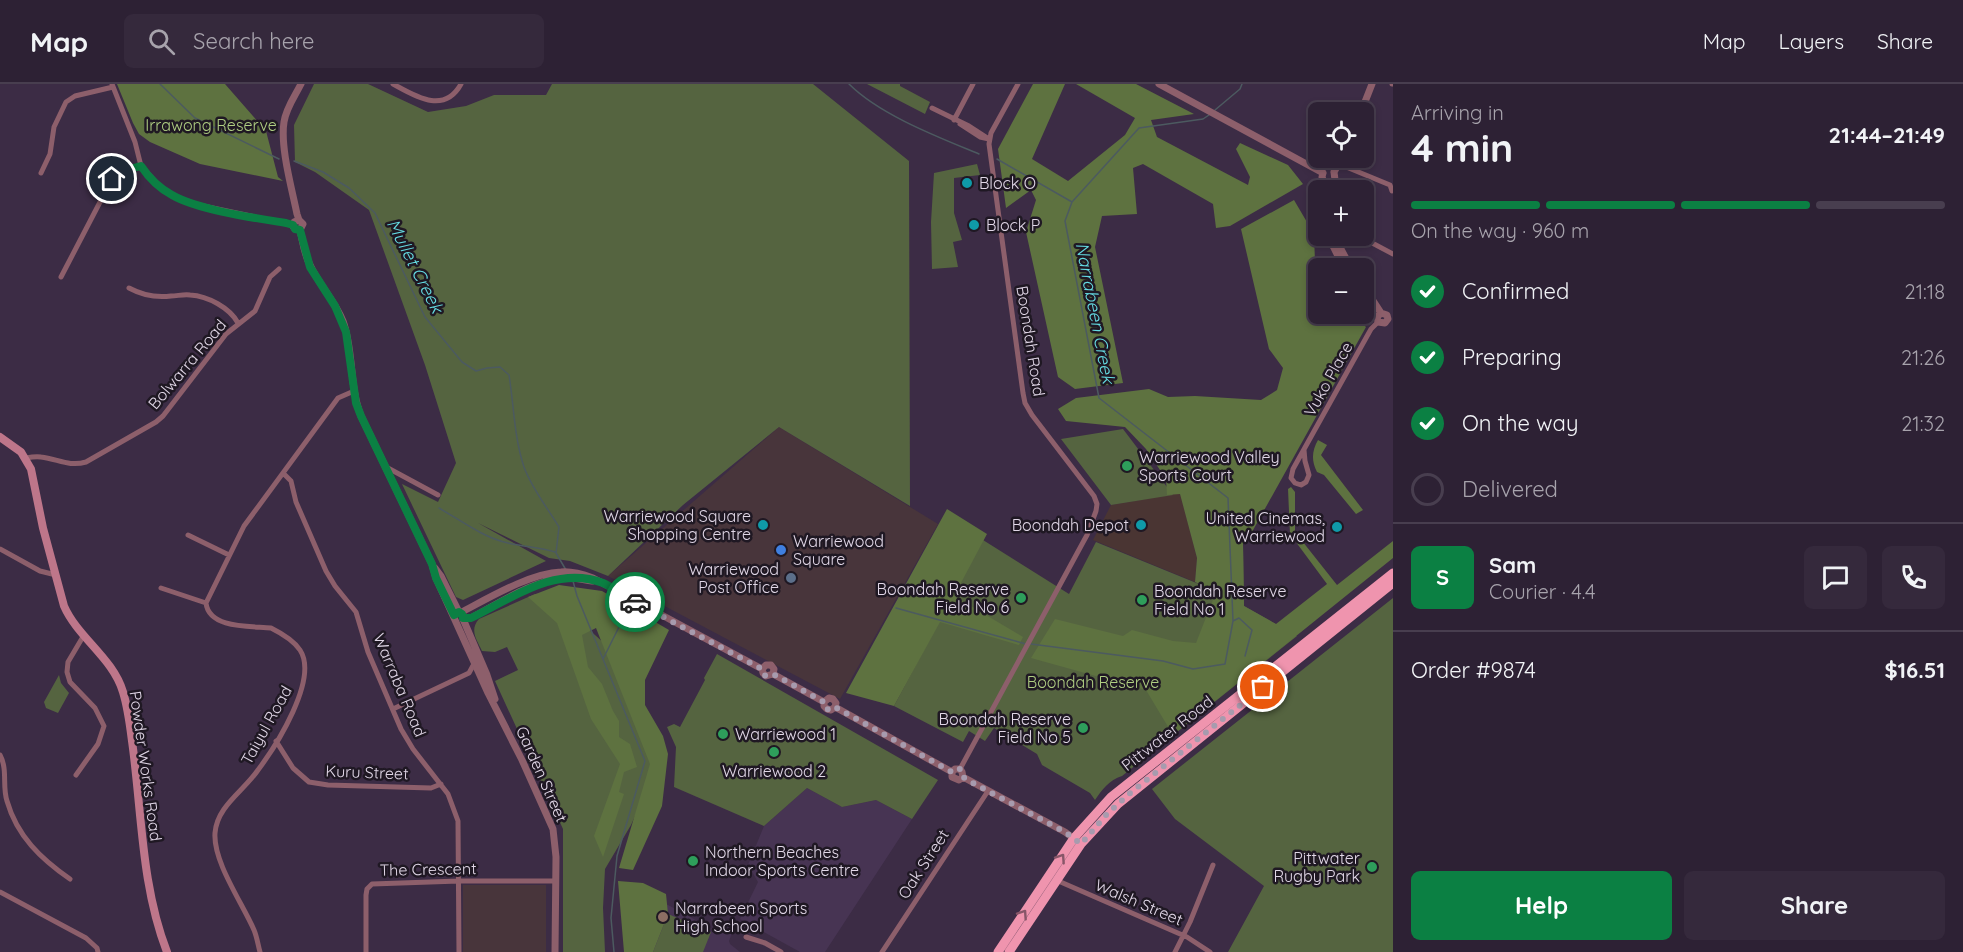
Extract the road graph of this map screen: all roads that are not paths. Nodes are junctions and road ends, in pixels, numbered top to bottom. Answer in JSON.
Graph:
{"nodes":[{"id":1,"x":302,"y":84,"type":"edge"},
{"id":2,"x":393,"y":84,"type":"edge"},
{"id":3,"x":461,"y":84,"type":"edge"},
{"id":4,"x":973,"y":84,"type":"edge"},
{"id":5,"x":1018,"y":84,"type":"edge"},
{"id":6,"x":1159,"y":84,"type":"edge"},
{"id":7,"x":1372,"y":84,"type":"edge"},
{"id":8,"x":113,"y":85,"type":"edge"},
{"id":9,"x":1365,"y":102,"type":"edge"},
{"id":10,"x":932,"y":108,"type":"dead end"},
{"id":11,"x":954,"y":120,"type":"junction"},
{"id":12,"x":989,"y":139,"type":"junction"},
{"id":13,"x":141,"y":166,"type":"junction"},
{"id":14,"x":1336,"y":168,"type":"edge"},
{"id":15,"x":1355,"y":168,"type":"edge"},
{"id":16,"x":1334,"y":172,"type":"junction"},
{"id":17,"x":41,"y":173,"type":"dead end"},
{"id":18,"x":1323,"y":173,"type":"junction"},
{"id":19,"x":1324,"y":180,"type":"edge"},
{"id":20,"x":1335,"y":180,"type":"edge"},
{"id":21,"x":1392,"y":191,"type":"edge"},
{"id":22,"x":296,"y":222,"type":"junction"},
{"id":23,"x":1374,"y":244,"type":"edge"},
{"id":24,"x":1393,"y":254,"type":"edge"},
{"id":25,"x":279,"y":270,"type":"dead end"},
{"id":26,"x":61,"y":277,"type":"dead end"},
{"id":27,"x":129,"y":288,"type":"dead end"},
{"id":28,"x":1374,"y":307,"type":"edge"},
{"id":29,"x":1374,"y":310,"type":"edge"},
{"id":30,"x":1379,"y":317,"type":"junction"},
{"id":31,"x":238,"y":324,"type":"junction"},
{"id":32,"x":1393,"y":329,"type":"edge"},
{"id":33,"x":354,"y":391,"type":"junction"},
{"id":34,"x":0,"y":437,"type":"edge"},
{"id":35,"x":1304,"y":450,"type":"junction"},
{"id":36,"x":26,"y":458,"type":"junction"},
{"id":37,"x":384,"y":466,"type":"junction"},
{"id":38,"x":283,"y":473,"type":"junction"},
{"id":39,"x":438,"y":495,"type":"dead end"},
{"id":40,"x":188,"y":535,"type":"dead end"},
{"id":41,"x":0,"y":549,"type":"edge"},
{"id":42,"x":229,"y":555,"type":"junction"},
{"id":43,"x":1393,"y":573,"type":"edge"},
{"id":44,"x":56,"y":575,"type":"junction"},
{"id":45,"x":562,"y":575,"type":"junction"},
{"id":46,"x":1393,"y":583,"type":"edge"},
{"id":47,"x":161,"y":588,"type":"dead end"},
{"id":48,"x":206,"y":603,"type":"junction"},
{"id":49,"x":460,"y":618,"type":"junction"},
{"id":50,"x":84,"y":636,"type":"junction"},
{"id":51,"x":475,"y":662,"type":"junction"},
{"id":52,"x":469,"y":673,"type":"junction"},
{"id":53,"x":481,"y":676,"type":"junction"},
{"id":54,"x":393,"y":709,"type":"junction"},
{"id":55,"x":500,"y":716,"type":"junction"},
{"id":56,"x":276,"y":741,"type":"junction"},
{"id":57,"x":0,"y":755,"type":"edge"},
{"id":58,"x":956,"y":770,"type":"junction"},
{"id":59,"x":76,"y":775,"type":"dead end"},
{"id":60,"x":441,"y":784,"type":"junction"},
{"id":61,"x":988,"y":791,"type":"junction"},
{"id":62,"x":1077,"y":841,"type":"junction"},
{"id":63,"x":1213,"y":865,"type":"dead end"},
{"id":64,"x":70,"y":879,"type":"dead end"},
{"id":65,"x":1056,"y":880,"type":"junction"},
{"id":66,"x":459,"y":881,"type":"junction"},
{"id":67,"x":555,"y":881,"type":"junction"},
{"id":68,"x":0,"y":892,"type":"edge"},
{"id":69,"x":1183,"y":935,"type":"junction"},
{"id":70,"x":746,"y":937,"type":"dead end"},
{"id":71,"x":98,"y":952,"type":"edge"},
{"id":72,"x":167,"y":952,"type":"edge"},
{"id":73,"x":260,"y":952,"type":"edge"},
{"id":74,"x":366,"y":952,"type":"edge"},
{"id":75,"x":459,"y":952,"type":"edge"},
{"id":76,"x":555,"y":952,"type":"edge"},
{"id":77,"x":780,"y":952,"type":"edge"},
{"id":78,"x":882,"y":952,"type":"edge"},
{"id":79,"x":998,"y":952,"type":"edge"},
{"id":80,"x":1009,"y":952,"type":"edge"},
{"id":81,"x":1174,"y":952,"type":"edge"},
{"id":82,"x":1210,"y":952,"type":"edge"}],
"edges":[{"from":1,"to":22,"type":"street"},
{"from":2,"to":3,"type":"street"},
{"from":4,"to":11,"type":"street"},
{"from":5,"to":12,"type":"street"},
{"from":6,"to":18,"type":"street"},
{"from":7,"to":9,"type":"street"},
{"from":8,"to":13,"type":"street"},
{"from":8,"to":17,"type":"street"},
{"from":10,"to":11,"type":"street"},
{"from":11,"to":12,"type":"street"},
{"from":12,"to":58,"type":"street","name":"Boondah Road"},
{"from":13,"to":22,"type":"street"},
{"from":13,"to":26,"type":"street"},
{"from":14,"to":16,"type":"street"},
{"from":15,"to":21,"type":"street"},
{"from":16,"to":18,"type":"street"},
{"from":16,"to":20,"type":"street"},
{"from":18,"to":19,"type":"street"},
{"from":22,"to":33,"type":"street","name":"Garden Street"},
{"from":23,"to":24,"type":"street"},
{"from":25,"to":31,"type":"street","name":"Bolwarra Road"},
{"from":27,"to":31,"type":"street"},
{"from":28,"to":30,"type":"street"},
{"from":29,"to":30,"type":"street"},
{"from":30,"to":32,"type":"street"},
{"from":30,"to":35,"type":"street","name":"Vuko Place"},
{"from":31,"to":36,"type":"street","name":"Bolwarra Road"},
{"from":33,"to":37,"type":"street","name":"Garden Street"},
{"from":33,"to":38,"type":"street"},
{"from":34,"to":36,"type":"main road"},
{"from":35,"to":35,"type":"street","name":"Vuko Place"},
{"from":36,"to":44,"type":"main road","name":"Powder Works Road"},
{"from":37,"to":39,"type":"street"},
{"from":37,"to":49,"type":"street","name":"Garden Street"},
{"from":38,"to":42,"type":"street"},
{"from":38,"to":54,"type":"street","name":"Warraba Road"},
{"from":40,"to":42,"type":"street"},
{"from":41,"to":44,"type":"street"},
{"from":42,"to":48,"type":"street"},
{"from":43,"to":62,"type":"highway","name":"Pittwater Road"},
{"from":44,"to":50,"type":"main road","name":"Powder Works Road"},
{"from":45,"to":49,"type":"street"},
{"from":45,"to":49,"type":"street"},
{"from":45,"to":58,"type":"street"},
{"from":46,"to":62,"type":"highway","name":"Pittwater Road"},
{"from":47,"to":48,"type":"street"},
{"from":48,"to":56,"type":"street","name":"Taiyul Road"},
{"from":49,"to":51,"type":"street","name":"Garden Street"},
{"from":49,"to":55,"type":"street","name":"Garden Street"},
{"from":50,"to":59,"type":"street"},
{"from":50,"to":72,"type":"main road","name":"Powder Works Road"},
{"from":51,"to":52,"type":"street"},
{"from":51,"to":53,"type":"street","name":"Garden Street"},
{"from":52,"to":53,"type":"street"},
{"from":52,"to":54,"type":"street"},
{"from":53,"to":55,"type":"street","name":"Garden Street"},
{"from":54,"to":60,"type":"street","name":"Warraba Road"},
{"from":55,"to":67,"type":"street","name":"Garden Street"},
{"from":56,"to":60,"type":"street","name":"Kuru Street"},
{"from":56,"to":73,"type":"street","name":"Taiyul Road"},
{"from":57,"to":64,"type":"street"},
{"from":58,"to":61,"type":"street"},
{"from":60,"to":66,"type":"street","name":"Warraba Road"},
{"from":61,"to":62,"type":"street"},
{"from":61,"to":78,"type":"street","name":"Oak Street"},
{"from":62,"to":65,"type":"highway","name":"Pittwater Road"},
{"from":79,"to":62,"type":"highway","name":"Pittwater Road","one_way":true},
{"from":63,"to":69,"type":"street"},
{"from":65,"to":69,"type":"street","name":"Walsh Street"},
{"from":65,"to":80,"type":"highway","name":"Pittwater Road"},
{"from":66,"to":67,"type":"street","name":"The Crescent"},
{"from":66,"to":74,"type":"street","name":"The Crescent"},
{"from":66,"to":75,"type":"street","name":"Warraba Road"},
{"from":67,"to":76,"type":"street","name":"Garden Street"},
{"from":68,"to":71,"type":"street"},
{"from":69,"to":81,"type":"street"},
{"from":69,"to":82,"type":"street","name":"Walsh Street"},
{"from":70,"to":77,"type":"street"}]}
